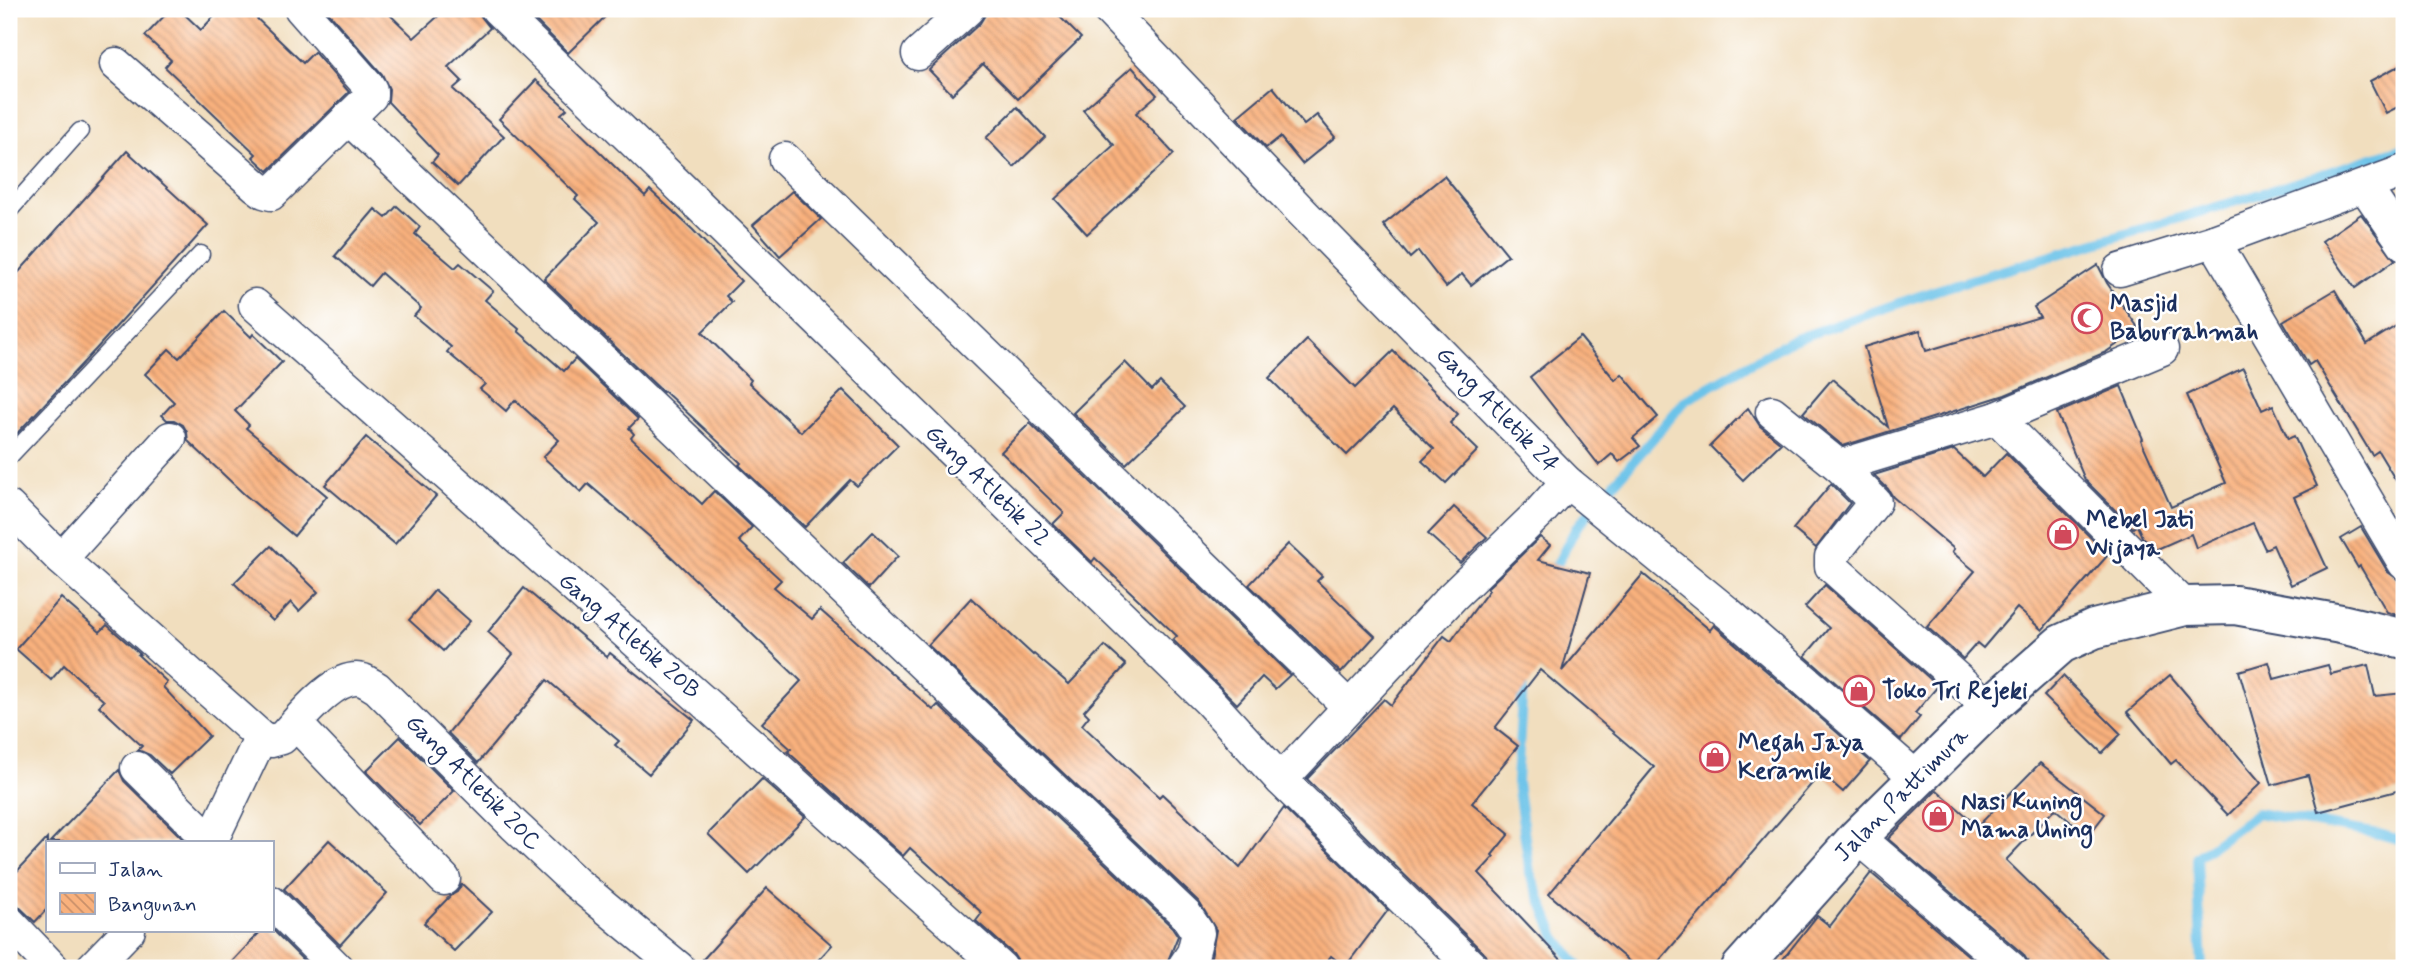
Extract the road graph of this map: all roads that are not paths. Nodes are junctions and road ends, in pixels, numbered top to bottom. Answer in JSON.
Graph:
{"nodes":[{"id":1,"x":301,"y":9,"type":"edge"},
{"id":2,"x":497,"y":9,"type":"edge"},
{"id":3,"x":968,"y":9,"type":"edge"},
{"id":4,"x":1108,"y":9,"type":"edge"},
{"id":5,"x":918,"y":54,"type":"dead end"},
{"id":6,"x":116,"y":64,"type":"dead end"},
{"id":7,"x":348,"y":118,"type":"junction"},
{"id":8,"x":80,"y":131,"type":"dead end"},
{"id":9,"x":785,"y":159,"type":"dead end"},
{"id":10,"x":2404,"y":171,"type":"edge"},
{"id":11,"x":2365,"y":187,"type":"junction"},
{"id":12,"x":9,"y":211,"type":"edge"},
{"id":13,"x":2214,"y":241,"type":"junction"},
{"id":14,"x":2404,"y":244,"type":"edge"},
{"id":15,"x":201,"y":254,"type":"dead end"},
{"id":16,"x":2120,"y":270,"type":"dead end"},
{"id":17,"x":256,"y":305,"type":"dead end"},
{"id":18,"x":2162,"y":349,"type":"dead end"},
{"id":19,"x":1772,"y":412,"type":"dead end"},
{"id":20,"x":1997,"y":418,"type":"junction"},
{"id":21,"x":170,"y":438,"type":"dead end"},
{"id":22,"x":9,"y":457,"type":"edge"},
{"id":23,"x":1839,"y":466,"type":"junction"},
{"id":24,"x":1582,"y":494,"type":"junction"},
{"id":25,"x":9,"y":507,"type":"edge"},
{"id":26,"x":61,"y":559,"type":"junction"},
{"id":27,"x":2404,"y":563,"type":"edge"},
{"id":28,"x":2185,"y":606,"type":"junction"},
{"id":29,"x":2404,"y":639,"type":"edge"},
{"id":30,"x":1349,"y":707,"type":"junction"},
{"id":31,"x":1989,"y":707,"type":"junction"},
{"id":32,"x":296,"y":724,"type":"junction"},
{"id":33,"x":261,"y":737,"type":"junction"},
{"id":34,"x":137,"y":768,"type":"dead end"},
{"id":35,"x":1917,"y":778,"type":"junction"},
{"id":36,"x":1281,"y":780,"type":"junction"},
{"id":37,"x":1858,"y":837,"type":"junction"},
{"id":38,"x":211,"y":841,"type":"edge"},
{"id":39,"x":212,"y":841,"type":"edge"},
{"id":40,"x":444,"y":879,"type":"dead end"},
{"id":41,"x":273,"y":904,"type":"edge"},
{"id":42,"x":9,"y":922,"type":"edge"},
{"id":43,"x":127,"y":932,"type":"edge"},
{"id":44,"x":52,"y":968,"type":"edge"},
{"id":45,"x":92,"y":968,"type":"edge"},
{"id":46,"x":337,"y":968,"type":"edge"},
{"id":47,"x":679,"y":968,"type":"edge"},
{"id":48,"x":1000,"y":968,"type":"edge"},
{"id":49,"x":1183,"y":968,"type":"edge"},
{"id":50,"x":1473,"y":968,"type":"edge"},
{"id":51,"x":1741,"y":968,"type":"edge"},
{"id":52,"x":2011,"y":968,"type":"edge"}],
"edges":[{"from":1,"to":7,"type":"street"},
{"from":2,"to":36,"type":"street","name":"Gang Atletik 22"},
{"from":3,"to":5,"type":"street"},
{"from":4,"to":24,"type":"street","name":"Gang Atletik 24"},
{"from":6,"to":7,"type":"street"},
{"from":7,"to":49,"type":"street"},
{"from":8,"to":12,"type":"lane"},
{"from":9,"to":30,"type":"street"},
{"from":10,"to":11,"type":"street"},
{"from":11,"to":13,"type":"street"},
{"from":11,"to":14,"type":"street"},
{"from":13,"to":16,"type":"street"},
{"from":13,"to":27,"type":"street"},
{"from":15,"to":22,"type":"lane"},
{"from":17,"to":48,"type":"street","name":"Gang Atletik 20B"},
{"from":18,"to":20,"type":"street"},
{"from":19,"to":23,"type":"street"},
{"from":20,"to":23,"type":"street"},
{"from":20,"to":28,"type":"street"},
{"from":21,"to":26,"type":"street"},
{"from":23,"to":31,"type":"street"},
{"from":24,"to":30,"type":"street"},
{"from":24,"to":35,"type":"street","name":"Gang Atletik 24"},
{"from":25,"to":26,"type":"street"},
{"from":26,"to":33,"type":"street"},
{"from":28,"to":29,"type":"street","name":"Jalan Pattimura"},
{"from":28,"to":31,"type":"street","name":"Jalan Pattimura"},
{"from":30,"to":36,"type":"street"},
{"from":31,"to":35,"type":"street","name":"Jalan Pattimura"},
{"from":32,"to":33,"type":"street","name":"Gang Atletik 20C"},
{"from":32,"to":40,"type":"street"},
{"from":32,"to":47,"type":"street","name":"Gang Atletik 20C"},
{"from":33,"to":39,"type":"street"},
{"from":34,"to":38,"type":"street"},
{"from":35,"to":37,"type":"street","name":"Jalan Pattimura"},
{"from":36,"to":50,"type":"street","name":"Gang Atletik 22"},
{"from":37,"to":51,"type":"street","name":"Jalan Pattimura"},
{"from":37,"to":52,"type":"street"},
{"from":41,"to":46,"type":"street"},
{"from":42,"to":44,"type":"street"},
{"from":43,"to":45,"type":"street"}]}
